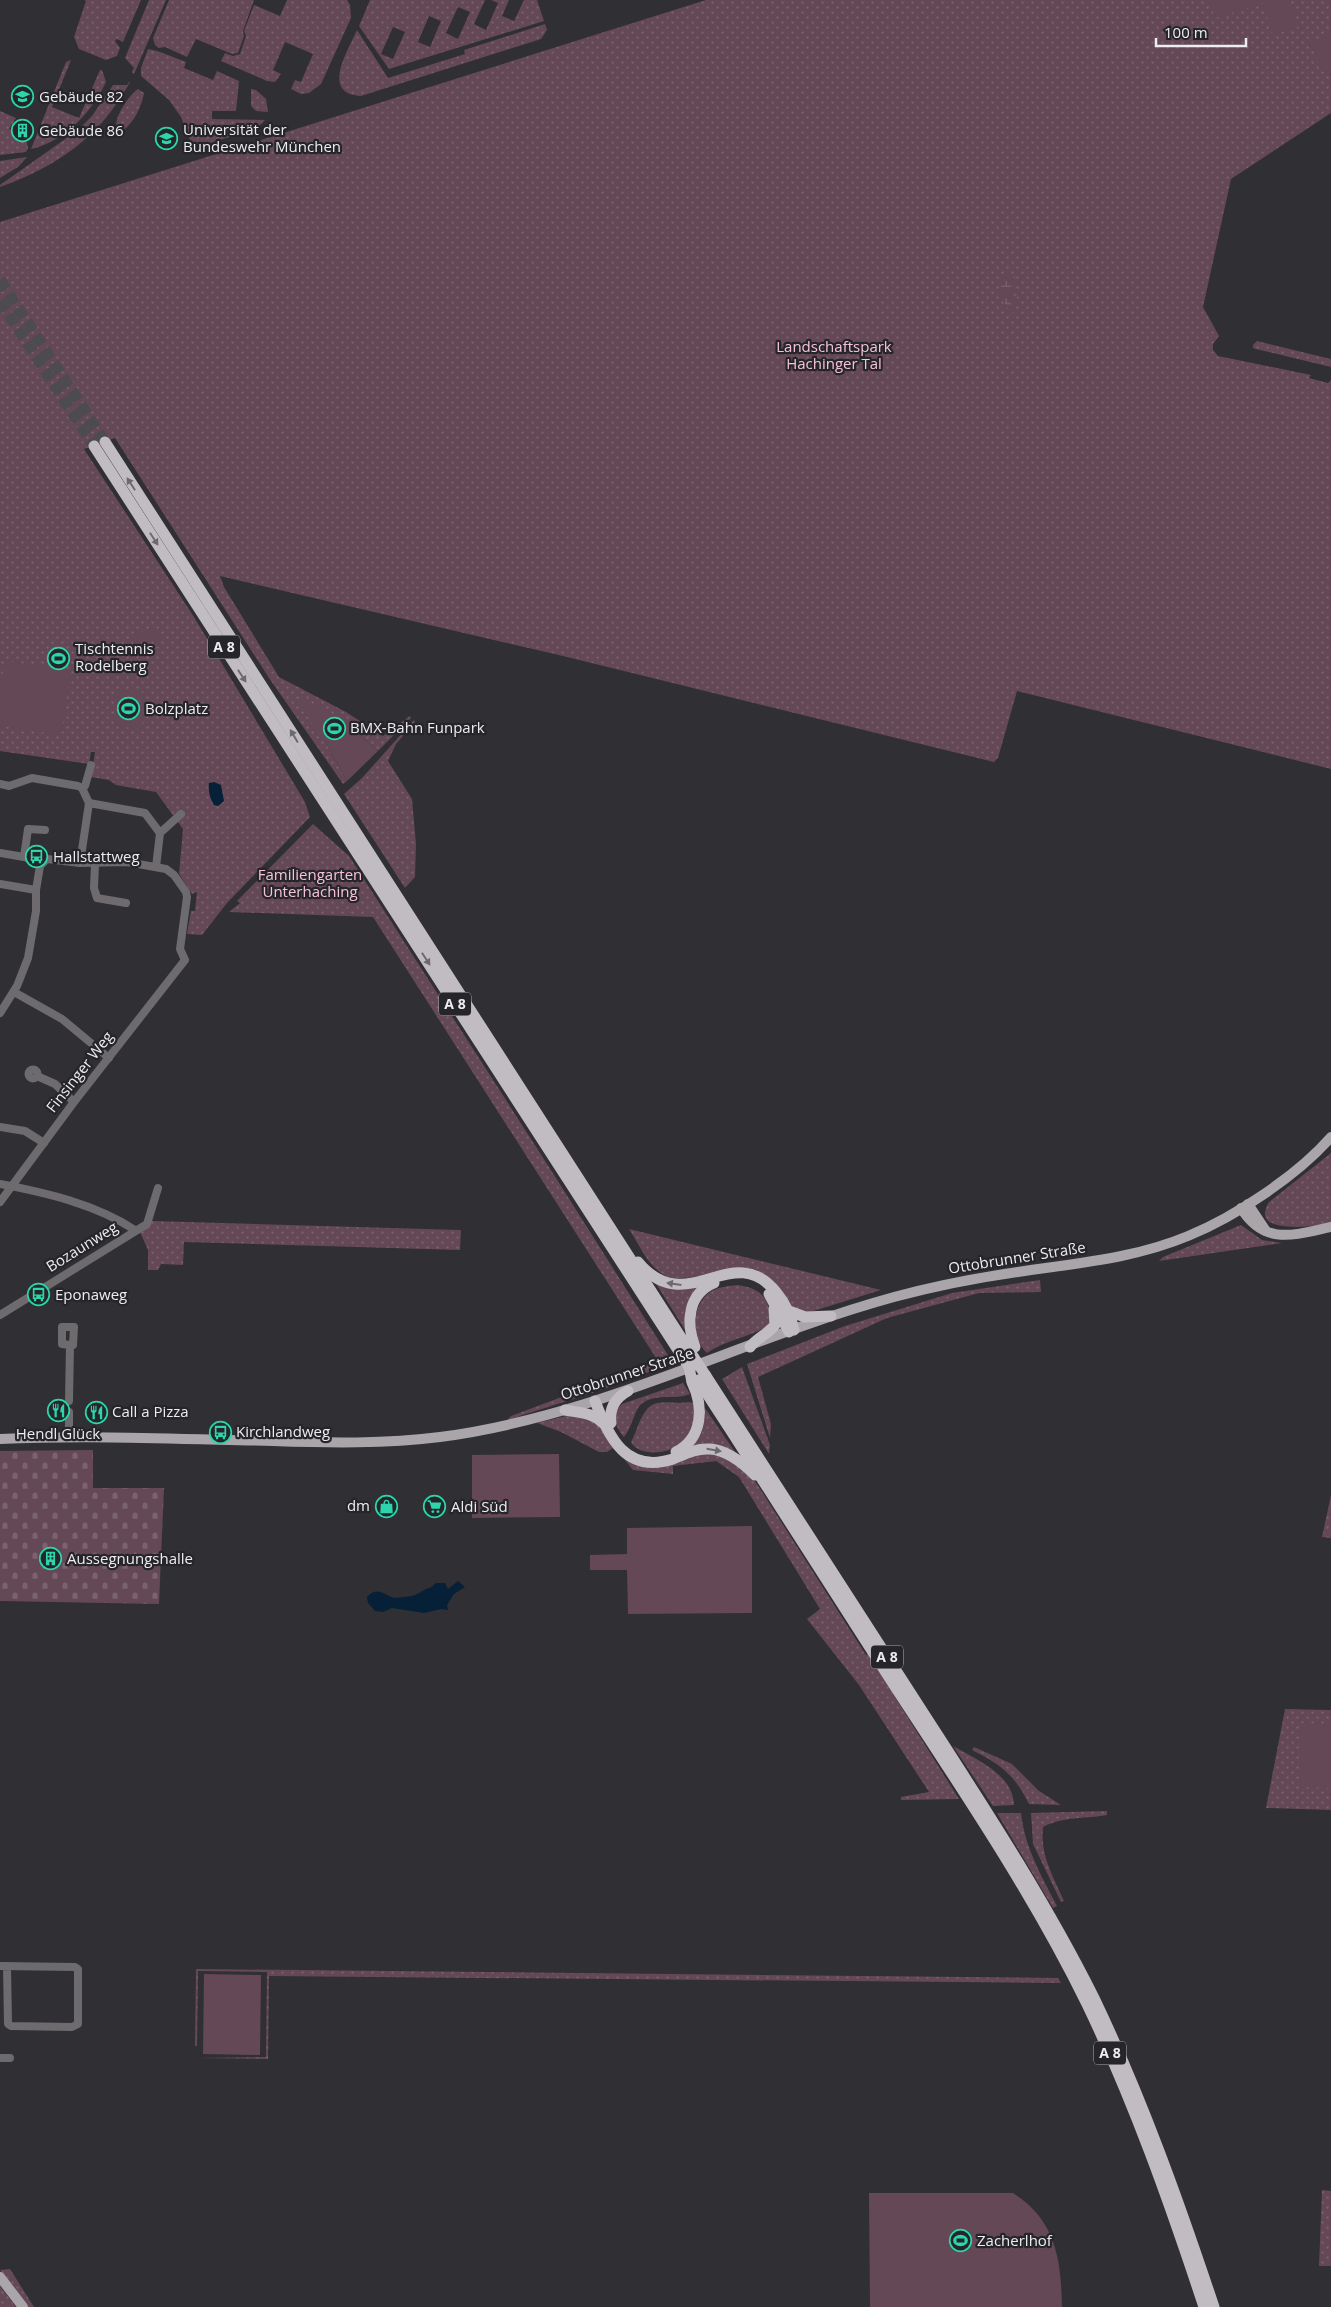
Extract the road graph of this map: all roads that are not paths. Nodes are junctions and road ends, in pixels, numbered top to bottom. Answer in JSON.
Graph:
{"nodes":[{"id":1,"x":99,"y":444,"type":"tunnel mouth"},
{"id":2,"x":91,"y":764,"type":"dead end"},
{"id":3,"x":0,"y":784,"type":"edge"},
{"id":4,"x":82,"y":788,"type":"junction"},
{"id":5,"x":89,"y":804,"type":"junction"},
{"id":6,"x":336,"y":812,"type":"junction"},
{"id":7,"x":181,"y":814,"type":"dead end"},
{"id":8,"x":45,"y":830,"type":"dead end"},
{"id":9,"x":160,"y":833,"type":"junction"},
{"id":10,"x":0,"y":853,"type":"edge"},
{"id":11,"x":24,"y":857,"type":"junction"},
{"id":12,"x":42,"y":863,"type":"junction"},
{"id":13,"x":80,"y":863,"type":"junction"},
{"id":14,"x":95,"y":864,"type":"junction"},
{"id":15,"x":156,"y":866,"type":"junction"},
{"id":16,"x":0,"y":884,"type":"edge"},
{"id":17,"x":36,"y":890,"type":"junction"},
{"id":18,"x":126,"y":903,"type":"dead end"},
{"id":19,"x":14,"y":992,"type":"junction"},
{"id":20,"x":0,"y":1013,"type":"edge"},
{"id":21,"x":109,"y":1058,"type":"junction"},
{"id":22,"x":37,"y":1076,"type":"dead end"},
{"id":23,"x":74,"y":1102,"type":"junction"},
{"id":24,"x":0,"y":1127,"type":"edge"},
{"id":25,"x":1331,"y":1137,"type":"edge"},
{"id":26,"x":44,"y":1143,"type":"junction"},
{"id":27,"x":0,"y":1184,"type":"edge"},
{"id":28,"x":12,"y":1186,"type":"junction"},
{"id":29,"x":158,"y":1188,"type":"dead end"},
{"id":30,"x":0,"y":1202,"type":"edge"},
{"id":31,"x":1245,"y":1206,"type":"junction"},
{"id":32,"x":600,"y":1211,"type":"junction"},
{"id":33,"x":1220,"y":1220,"type":"junction"},
{"id":34,"x":1250,"y":1222,"type":"junction"},
{"id":35,"x":1331,"y":1227,"type":"edge"},
{"id":36,"x":135,"y":1230,"type":"junction"},
{"id":37,"x":1267,"y":1232,"type":"junction"},
{"id":38,"x":773,"y":1300,"type":"junction"},
{"id":39,"x":789,"y":1311,"type":"junction"},
{"id":40,"x":0,"y":1315,"type":"edge"},
{"id":41,"x":831,"y":1316,"type":"junction"},
{"id":42,"x":791,"y":1331,"type":"junction"},
{"id":43,"x":70,"y":1345,"type":"dead end"},
{"id":44,"x":750,"y":1346,"type":"junction"},
{"id":45,"x":688,"y":1350,"type":"junction"},
{"id":46,"x":704,"y":1380,"type":"junction"},
{"id":47,"x":628,"y":1391,"type":"junction"},
{"id":48,"x":599,"y":1400,"type":"junction"},
{"id":49,"x":69,"y":1401,"type":"dead end"},
{"id":50,"x":565,"y":1410,"type":"junction"},
{"id":51,"x":69,"y":1412,"type":"dead end"},
{"id":52,"x":607,"y":1424,"type":"junction"},
{"id":53,"x":69,"y":1437,"type":"junction"},
{"id":54,"x":0,"y":1438,"type":"edge"},
{"id":55,"x":778,"y":1503,"type":"junction"},
{"id":56,"x":976,"y":1803,"type":"junction"},
{"id":57,"x":985,"y":1816,"type":"junction"},
{"id":58,"x":4,"y":1966,"type":"edge"},
{"id":59,"x":0,"y":2058,"type":"edge"},
{"id":60,"x":10,"y":2058,"type":"dead end"},
{"id":61,"x":0,"y":2276,"type":"edge"},
{"id":62,"x":23,"y":2307,"type":"edge"},
{"id":63,"x":1204,"y":2307,"type":"edge"},
{"id":64,"x":1214,"y":2307,"type":"edge"}],
"edges":[{"from":1,"to":6,"type":"highway","number":"A 8"},
{"from":2,"to":4,"type":"street"},
{"from":3,"to":4,"type":"street"},
{"from":4,"to":5,"type":"street"},
{"from":5,"to":9,"type":"street"},
{"from":5,"to":13,"type":"street"},
{"from":6,"to":32,"type":"highway","number":"A 8"},
{"from":6,"to":45,"type":"highway","number":"A 8","one_way":true},
{"from":7,"to":9,"type":"street"},
{"from":8,"to":11,"type":"street"},
{"from":9,"to":15,"type":"street"},
{"from":10,"to":11,"type":"street"},
{"from":11,"to":12,"type":"street"},
{"from":12,"to":13,"type":"street"},
{"from":12,"to":17,"type":"street"},
{"from":13,"to":14,"type":"street"},
{"from":14,"to":15,"type":"street"},
{"from":14,"to":18,"type":"street"},
{"from":15,"to":21,"type":"street","name":"Finsinger Weg"},
{"from":16,"to":17,"type":"street"},
{"from":17,"to":19,"type":"street"},
{"from":19,"to":20,"type":"street"},
{"from":19,"to":21,"type":"street"},
{"from":21,"to":23,"type":"street","name":"Finsinger Weg"},
{"from":22,"to":23,"type":"street"},
{"from":23,"to":26,"type":"street","name":"Finsinger Weg"},
{"from":24,"to":26,"type":"street"},
{"from":25,"to":31,"type":"main road","name":"Ottobrunner Straße"},
{"from":26,"to":28,"type":"street","name":"Finsinger Weg"},
{"from":27,"to":28,"type":"street"},
{"from":28,"to":30,"type":"street","name":"Finsinger Weg"},
{"from":28,"to":36,"type":"street"},
{"from":29,"to":36,"type":"street","name":"Bozaunweg"},
{"from":31,"to":33,"type":"main road","name":"Ottobrunner Straße"},
{"from":31,"to":34,"type":"main road"},
{"from":31,"to":37,"type":"main road"},
{"from":39,"to":32,"type":"highway","one_way":true},
{"from":32,"to":45,"type":"highway","number":"A 8"},
{"from":33,"to":34,"type":"main road"},
{"from":33,"to":41,"type":"main road","name":"Ottobrunner Straße"},
{"from":34,"to":37,"type":"main road"},
{"from":35,"to":37,"type":"main road"},
{"from":36,"to":40,"type":"street","name":"Bozaunweg"},
{"from":38,"to":42,"type":"highway"},
{"from":38,"to":44,"type":"highway"},
{"from":38,"to":45,"type":"highway"},
{"from":39,"to":41,"type":"highway"},
{"from":39,"to":42,"type":"highway"},
{"from":41,"to":42,"type":"main road","name":"Ottobrunner Straße"},
{"from":42,"to":44,"type":"main road","name":"Ottobrunner Straße"},
{"from":43,"to":49,"type":"street"},
{"from":44,"to":47,"type":"main road","name":"Ottobrunner Straße"},
{"from":45,"to":46,"type":"highway","number":"A 8","bridge":true},
{"from":45,"to":46,"type":"highway","number":"A 8","bridge":true},
{"from":46,"to":52,"type":"highway"},
{"from":46,"to":55,"type":"highway","number":"A 8"},
{"from":46,"to":56,"type":"highway","number":"A 8"},
{"from":47,"to":48,"type":"main road","name":"Ottobrunner Straße"},
{"from":47,"to":52,"type":"highway"},
{"from":48,"to":50,"type":"main road","name":"Ottobrunner Straße"},
{"from":48,"to":52,"type":"highway"},
{"from":50,"to":52,"type":"highway"},
{"from":50,"to":53,"type":"main road","name":"Ottobrunner Straße"},
{"from":51,"to":53,"type":"street"},
{"from":52,"to":55,"type":"highway","one_way":true},
{"from":53,"to":54,"type":"main road","name":"Ottobrunner Straße"},
{"from":55,"to":56,"type":"highway","number":"A 8"},
{"from":56,"to":57,"type":"highway","number":"A 8"},
{"from":57,"to":63,"type":"highway","number":"A 8"},
{"from":57,"to":64,"type":"highway","number":"A 8"},
{"from":58,"to":58,"type":"street"},
{"from":59,"to":60,"type":"street"},
{"from":61,"to":62,"type":"main road"}]}
